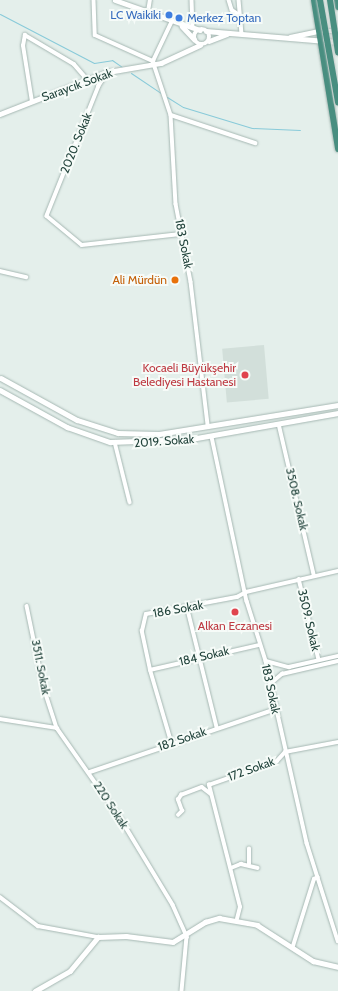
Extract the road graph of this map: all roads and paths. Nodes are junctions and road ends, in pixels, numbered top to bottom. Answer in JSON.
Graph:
{"nodes":[{"id":1,"x":94,"y":0,"type":"edge"},
{"id":2,"x":115,"y":0,"type":"edge"},
{"id":3,"x":150,"y":0,"type":"edge"},
{"id":4,"x":192,"y":0,"type":"edge"},
{"id":5,"x":229,"y":0,"type":"edge"},
{"id":6,"x":239,"y":0,"type":"edge"},
{"id":7,"x":314,"y":0,"type":"edge"},
{"id":8,"x":320,"y":0,"type":"edge"},
{"id":9,"x":330,"y":0,"type":"edge"},
{"id":10,"x":337,"y":0,"type":"edge"},
{"id":11,"x":338,"y":7,"type":"edge"},
{"id":12,"x":148,"y":12,"type":"junction"},
{"id":13,"x":238,"y":14,"type":"junction"},
{"id":14,"x":172,"y":21,"type":"junction"},
{"id":15,"x":182,"y":26,"type":"junction"},
{"id":16,"x":193,"y":28,"type":"junction"},
{"id":17,"x":200,"y":30,"type":"junction"},
{"id":18,"x":206,"y":31,"type":"junction"},
{"id":19,"x":318,"y":31,"type":"junction"},
{"id":20,"x":338,"y":31,"type":"edge"},
{"id":21,"x":242,"y":33,"type":"junction"},
{"id":22,"x":227,"y":34,"type":"junction"},
{"id":23,"x":290,"y":38,"type":"junction"},
{"id":24,"x":194,"y":39,"type":"junction"},
{"id":25,"x":209,"y":40,"type":"junction"},
{"id":26,"x":319,"y":42,"type":"junction"},
{"id":27,"x":338,"y":42,"type":"edge"},
{"id":28,"x":200,"y":45,"type":"junction"},
{"id":29,"x":338,"y":52,"type":"edge"},
{"id":30,"x":153,"y":63,"type":"junction"},
{"id":31,"x":108,"y":72,"type":"junction"},
{"id":32,"x":88,"y":80,"type":"junction"},
{"id":33,"x":32,"y":102,"type":"junction"},
{"id":34,"x":338,"y":102,"type":"edge"},
{"id":35,"x":0,"y":114,"type":"edge"},
{"id":36,"x":170,"y":115,"type":"junction"},
{"id":37,"x":255,"y":143,"type":"dead end"},
{"id":38,"x":338,"y":149,"type":"edge"},
{"id":39,"x":182,"y":234,"type":"junction"},
{"id":40,"x":0,"y":271,"type":"edge"},
{"id":41,"x":26,"y":276,"type":"dead end"},
{"id":42,"x":1,"y":377,"type":"edge"},
{"id":43,"x":0,"y":385,"type":"edge"},
{"id":44,"x":0,"y":390,"type":"edge"},
{"id":45,"x":338,"y":405,"type":"edge"},
{"id":46,"x":338,"y":413,"type":"edge"},
{"id":47,"x":279,"y":424,"type":"junction"},
{"id":48,"x":208,"y":425,"type":"junction"},
{"id":49,"x":212,"y":437,"type":"junction"},
{"id":50,"x":115,"y":442,"type":"junction"},
{"id":51,"x":130,"y":502,"type":"dead end"},
{"id":52,"x":338,"y":571,"type":"edge"},
{"id":53,"x":314,"y":574,"type":"junction"},
{"id":54,"x":299,"y":579,"type":"junction"},
{"id":55,"x":246,"y":592,"type":"junction"},
{"id":56,"x":27,"y":606,"type":"dead end"},
{"id":57,"x":187,"y":606,"type":"junction"},
{"id":58,"x":259,"y":645,"type":"junction"},
{"id":59,"x":200,"y":656,"type":"junction"},
{"id":60,"x":338,"y":656,"type":"edge"},
{"id":61,"x":319,"y":660,"type":"junction"},
{"id":62,"x":266,"y":661,"type":"junction"},
{"id":63,"x":338,"y":661,"type":"edge"},
{"id":64,"x":150,"y":670,"type":"junction"},
{"id":65,"x":270,"y":684,"type":"junction"},
{"id":66,"x":276,"y":708,"type":"junction"},
{"id":67,"x":0,"y":719,"type":"edge"},
{"id":68,"x":218,"y":727,"type":"junction"},
{"id":69,"x":57,"y":728,"type":"junction"},
{"id":70,"x":171,"y":742,"type":"junction"},
{"id":71,"x":338,"y":742,"type":"edge"},
{"id":72,"x":285,"y":752,"type":"junction"},
{"id":73,"x":90,"y":772,"type":"junction"},
{"id":74,"x":211,"y":794,"type":"junction"},
{"id":75,"x":178,"y":815,"type":"dead end"},
{"id":76,"x":250,"y":849,"type":"dead end"},
{"id":77,"x":249,"y":864,"type":"junction"},
{"id":78,"x":231,"y":868,"type":"junction"},
{"id":79,"x":258,"y":868,"type":"dead end"},
{"id":80,"x":318,"y":877,"type":"junction"},
{"id":81,"x":0,"y":897,"type":"edge"},
{"id":82,"x":237,"y":919,"type":"junction"},
{"id":83,"x":187,"y":936,"type":"junction"},
{"id":84,"x":98,"y":937,"type":"junction"},
{"id":85,"x":338,"y":941,"type":"edge"},
{"id":86,"x":293,"y":946,"type":"junction"},
{"id":87,"x":338,"y":967,"type":"edge"},
{"id":88,"x":35,"y":991,"type":"edge"},
{"id":89,"x":182,"y":991,"type":"edge"}],
"edges":[{"from":1,"to":30,"type":"street"},
{"from":2,"to":12,"type":"street"},
{"from":3,"to":12,"type":"street"},
{"from":4,"to":16,"type":"street"},
{"from":5,"to":13,"type":"street"},
{"from":6,"to":13,"type":"street"},
{"from":7,"to":19,"type":"highway"},
{"from":8,"to":34,"type":"highway","bridge":true},
{"from":9,"to":29,"type":"highway","bridge":true},
{"from":10,"to":11,"type":"highway"},
{"from":12,"to":14,"type":"street"},
{"from":13,"to":21,"type":"street"},
{"from":14,"to":15,"type":"street"},
{"from":14,"to":30,"type":"street"},
{"from":15,"to":16,"type":"street"},
{"from":15,"to":24,"type":"street"},
{"from":16,"to":17,"type":"street"},
{"from":17,"to":18,"type":"street"},
{"from":17,"to":24,"type":"street"},
{"from":18,"to":22,"type":"street"},
{"from":18,"to":25,"type":"street"},
{"from":19,"to":20,"type":"street"},
{"from":19,"to":23,"type":"street"},
{"from":19,"to":26,"type":"highway"},
{"from":21,"to":22,"type":"street"},
{"from":21,"to":23,"type":"street"},
{"from":22,"to":25,"type":"street","name":"Saraycık Sokak"},
{"from":23,"to":26,"type":"street"},
{"from":24,"to":28,"type":"street"},
{"from":25,"to":28,"type":"street","name":"Saraycık Sokak"},
{"from":26,"to":27,"type":"street"},
{"from":26,"to":38,"type":"highway"},
{"from":28,"to":30,"type":"street","name":"Saraycık Sokak"},
{"from":30,"to":31,"type":"street","name":"Saraycık Sokak"},
{"from":30,"to":36,"type":"street","name":"183 Sokak"},
{"from":31,"to":32,"type":"street","name":"Saraycık Sokak"},
{"from":31,"to":39,"type":"street","name":"2020. Sokak"},
{"from":32,"to":33,"type":"street","name":"Saraycık Sokak"},
{"from":32,"to":33,"type":"street"},
{"from":33,"to":35,"type":"street","name":"Saraycık Sokak"},
{"from":36,"to":37,"type":"street"},
{"from":36,"to":39,"type":"street","name":"183 Sokak"},
{"from":39,"to":48,"type":"street","name":"183 Sokak"},
{"from":40,"to":41,"type":"street"},
{"from":42,"to":43,"type":"street","name":"2019. Sokak"},
{"from":42,"to":48,"type":"street","name":"2019. Sokak"},
{"from":44,"to":50,"type":"street","name":"2019. Sokak"},
{"from":45,"to":48,"type":"street","name":"2019. Sokak"},
{"from":46,"to":47,"type":"street","name":"2019. Sokak"},
{"from":47,"to":49,"type":"street","name":"2019. Sokak"},
{"from":47,"to":53,"type":"street","name":"3508. Sokak"},
{"from":49,"to":50,"type":"street","name":"2019. Sokak"},
{"from":49,"to":55,"type":"street","name":"183 Sokak"},
{"from":50,"to":51,"type":"street"},
{"from":52,"to":53,"type":"street","name":"186 Sokak"},
{"from":53,"to":54,"type":"street","name":"186 Sokak"},
{"from":54,"to":55,"type":"street","name":"186 Sokak"},
{"from":54,"to":61,"type":"street","name":"3509. Sokak"},
{"from":55,"to":57,"type":"street","name":"186 Sokak"},
{"from":55,"to":58,"type":"street","name":"183 Sokak"},
{"from":56,"to":69,"type":"street","name":"3511. Sokak"},
{"from":57,"to":59,"type":"street"},
{"from":57,"to":64,"type":"street","name":"186 Sokak"},
{"from":58,"to":59,"type":"street","name":"184 Sokak"},
{"from":58,"to":62,"type":"street","name":"183 Sokak"},
{"from":59,"to":64,"type":"street","name":"184 Sokak"},
{"from":59,"to":68,"type":"street"},
{"from":60,"to":61,"type":"street"},
{"from":61,"to":62,"type":"street"},
{"from":62,"to":65,"type":"street","name":"183 Sokak"},
{"from":63,"to":65,"type":"street"},
{"from":64,"to":70,"type":"street","name":"186 Sokak"},
{"from":65,"to":66,"type":"street","name":"183 Sokak"},
{"from":66,"to":68,"type":"street","name":"182 Sokak"},
{"from":66,"to":72,"type":"street","name":"183 Sokak"},
{"from":67,"to":69,"type":"street"},
{"from":68,"to":70,"type":"street","name":"182 Sokak"},
{"from":69,"to":73,"type":"street","name":"220 Sokak"},
{"from":70,"to":73,"type":"street","name":"182 Sokak"},
{"from":71,"to":72,"type":"street","name":"172 Sokak"},
{"from":72,"to":74,"type":"street","name":"172 Sokak"},
{"from":72,"to":80,"type":"street","name":"183 Sokak"},
{"from":73,"to":83,"type":"street","name":"220 Sokak"},
{"from":74,"to":75,"type":"street"},
{"from":74,"to":78,"type":"street"},
{"from":76,"to":77,"type":"street"},
{"from":77,"to":78,"type":"street"},
{"from":77,"to":79,"type":"street"},
{"from":78,"to":82,"type":"street"},
{"from":80,"to":85,"type":"street","name":"183 Sokak"},
{"from":80,"to":86,"type":"street"},
{"from":81,"to":84,"type":"street"},
{"from":82,"to":83,"type":"street"},
{"from":82,"to":86,"type":"street"},
{"from":83,"to":84,"type":"street"},
{"from":83,"to":89,"type":"street"},
{"from":84,"to":88,"type":"street"},
{"from":86,"to":87,"type":"street"}]}
